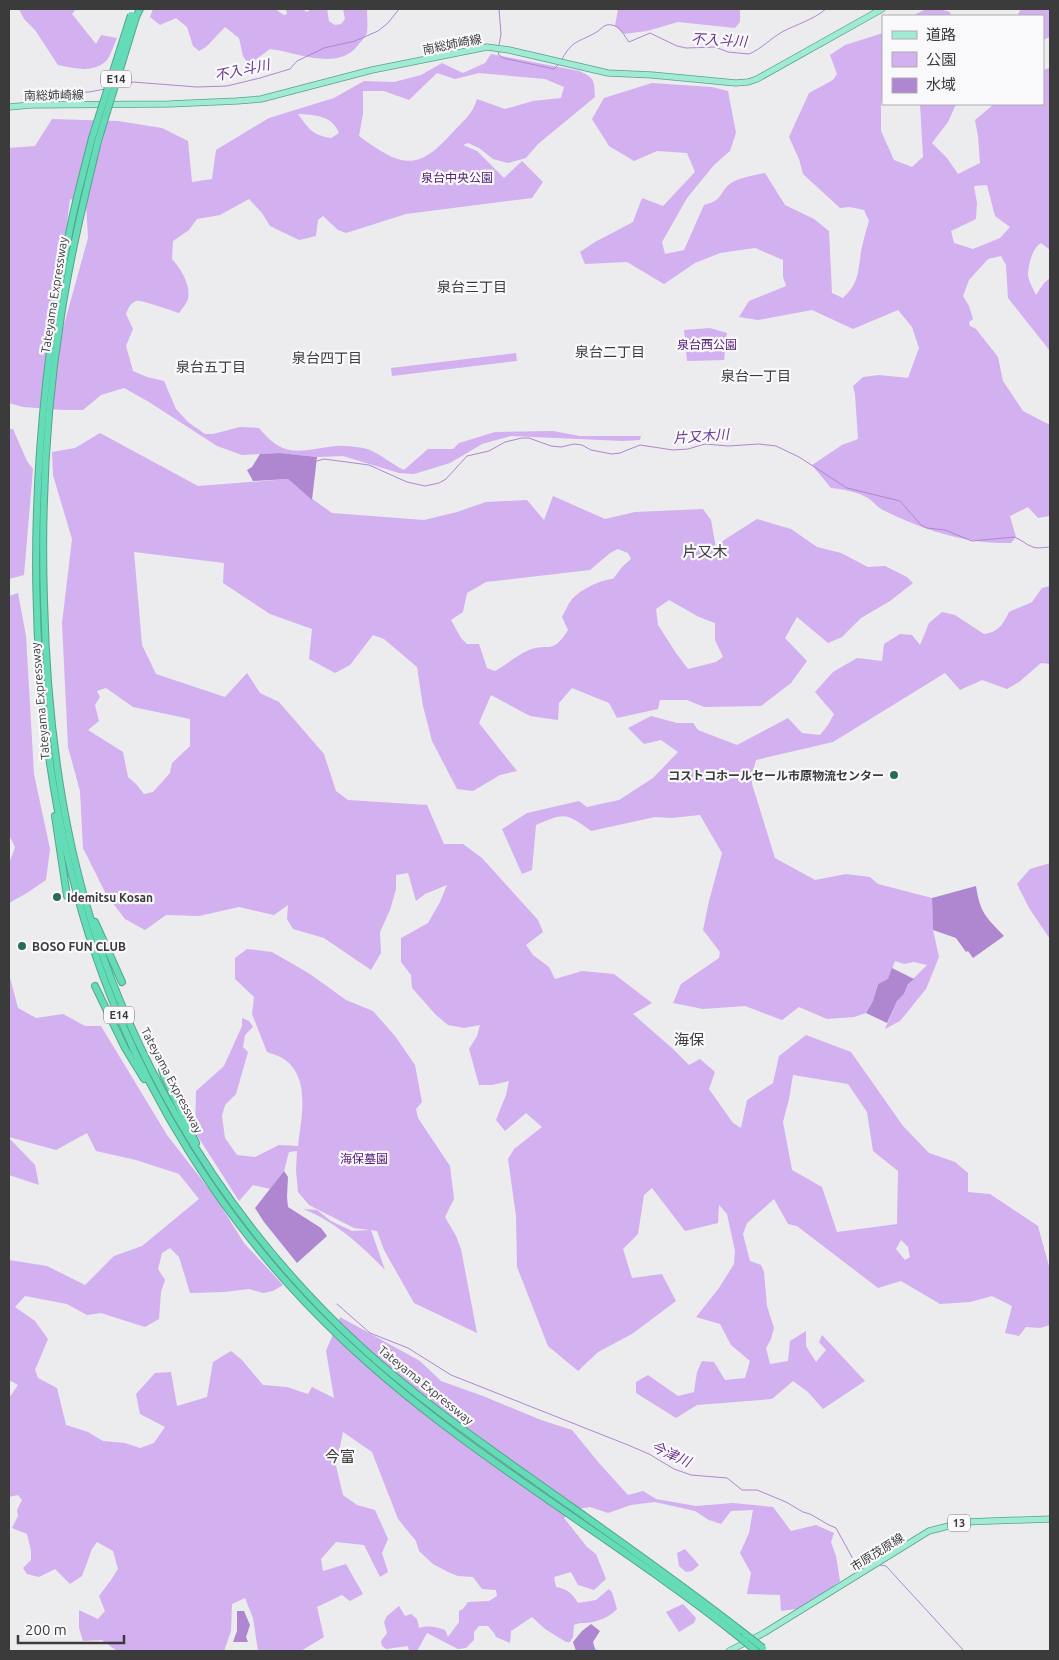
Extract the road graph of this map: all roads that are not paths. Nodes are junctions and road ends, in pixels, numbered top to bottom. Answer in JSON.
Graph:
{"nodes":[{"id":1,"x":140,"y":9,"type":"edge"},
{"id":2,"x":882,"y":9,"type":"edge"},
{"id":3,"x":134,"y":14,"type":"edge"},
{"id":4,"x":9,"y":107,"type":"edge"},
{"id":5,"x":95,"y":140,"type":"junction"},
{"id":6,"x":50,"y":756,"type":"junction"},
{"id":7,"x":74,"y":859,"type":"junction"},
{"id":8,"x":67,"y":896,"type":"dead end"},
{"id":9,"x":122,"y":982,"type":"dead end"},
{"id":10,"x":95,"y":986,"type":"dead end"},
{"id":11,"x":162,"y":1070,"type":"dead end"},
{"id":12,"x":169,"y":1117,"type":"junction"},
{"id":13,"x":202,"y":1159,"type":"junction"},
{"id":14,"x":1050,"y":1518,"type":"edge"},
{"id":15,"x":765,"y":1650,"type":"edge"},
{"id":16,"x":729,"y":1651,"type":"edge"},
{"id":17,"x":756,"y":1651,"type":"edge"}],
"edges":[{"from":1,"to":3,"type":"highway","name":"Tateyama Expressway","number":"E14"},
{"from":2,"to":4,"type":"main road","name":"南総姉崎線"},
{"from":3,"to":5,"type":"highway","name":"Tateyama Expressway","number":"E14","bridge":true},
{"from":5,"to":6,"type":"highway","name":"Tateyama Expressway","number":"E14"},
{"from":5,"to":7,"type":"highway","name":"Tateyama Expressway","number":"E14"},
{"from":6,"to":8,"type":"highway"},
{"from":6,"to":12,"type":"highway","name":"Tateyama Expressway","number":"E14"},
{"from":7,"to":9,"type":"highway"},
{"from":7,"to":13,"type":"highway","name":"Tateyama Expressway","number":"E14"},
{"from":10,"to":12,"type":"highway"},
{"from":11,"to":13,"type":"highway"},
{"from":12,"to":17,"type":"highway","name":"Tateyama Expressway","number":"E14","bridge":true},
{"from":13,"to":15,"type":"highway","name":"Tateyama Expressway","number":"E14","bridge":true},
{"from":14,"to":16,"type":"main road","name":"市原茂原線","number":"13"}]}
